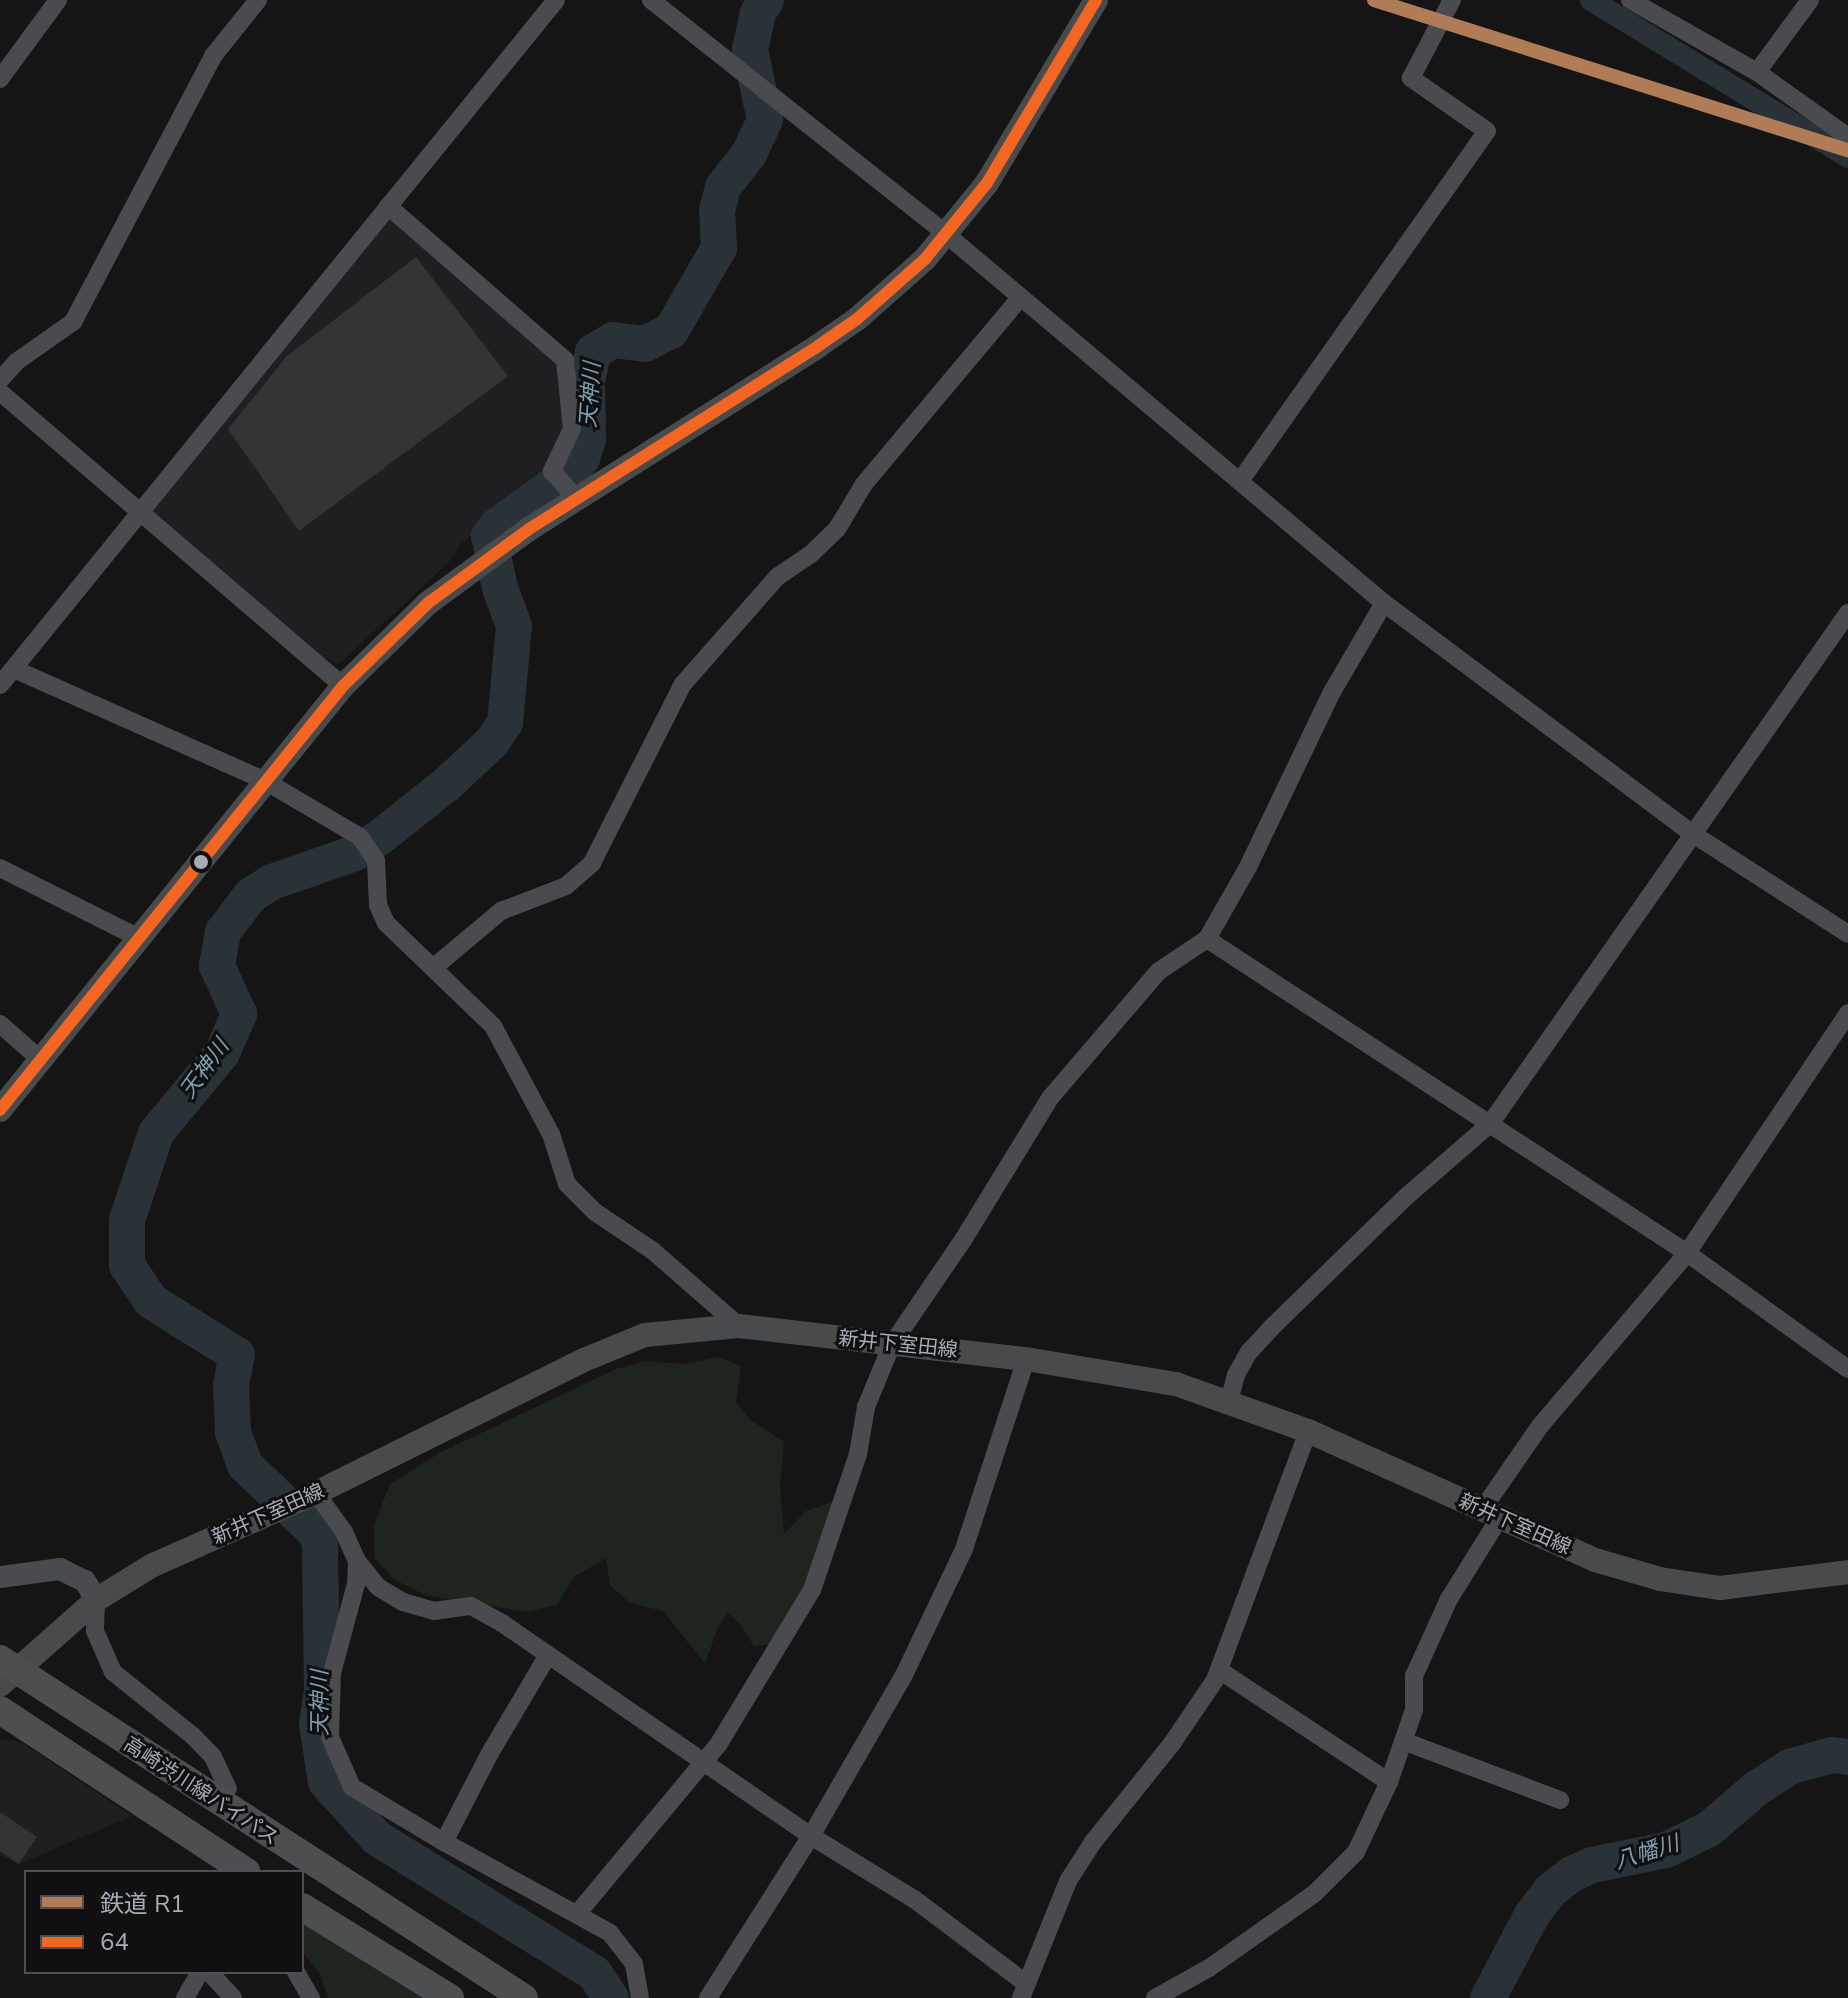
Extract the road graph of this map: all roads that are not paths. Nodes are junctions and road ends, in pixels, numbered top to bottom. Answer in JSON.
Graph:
{"nodes":[{"id":1,"x":58,"y":0,"type":"edge"},
{"id":2,"x":258,"y":0,"type":"edge"},
{"id":3,"x":556,"y":0,"type":"edge"},
{"id":4,"x":651,"y":0,"type":"edge"},
{"id":5,"x":1096,"y":0,"type":"edge"},
{"id":6,"x":1452,"y":0,"type":"edge"},
{"id":7,"x":1630,"y":0,"type":"edge"},
{"id":8,"x":1810,"y":0,"type":"edge"},
{"id":9,"x":1757,"y":72,"type":"junction"},
{"id":10,"x":0,"y":79,"type":"edge"},
{"id":11,"x":1848,"y":137,"type":"edge"},
{"id":12,"x":388,"y":206,"type":"junction"},
{"id":13,"x":947,"y":235,"type":"junction"},
{"id":14,"x":1021,"y":297,"type":"junction"},
{"id":15,"x":0,"y":380,"type":"edge"},
{"id":16,"x":0,"y":392,"type":"edge"},
{"id":17,"x":1240,"y":481,"type":"junction"},
{"id":18,"x":576,"y":499,"type":"junction"},
{"id":19,"x":141,"y":511,"type":"junction"},
{"id":20,"x":1384,"y":603,"type":"junction"},
{"id":21,"x":1848,"y":613,"type":"edge"},
{"id":22,"x":14,"y":669,"type":"junction"},
{"id":23,"x":0,"y":685,"type":"edge"},
{"id":24,"x":343,"y":686,"type":"junction"},
{"id":25,"x":265,"y":781,"type":"junction"},
{"id":26,"x":1693,"y":834,"type":"junction"},
{"id":27,"x":0,"y":868,"type":"edge"},
{"id":28,"x":1848,"y":934,"type":"edge"},
{"id":29,"x":139,"y":938,"type":"junction"},
{"id":30,"x":1207,"y":939,"type":"junction"},
{"id":31,"x":433,"y":968,"type":"junction"},
{"id":32,"x":1848,"y":1013,"type":"edge"},
{"id":33,"x":0,"y":1024,"type":"edge"},
{"id":34,"x":41,"y":1060,"type":"junction"},
{"id":35,"x":0,"y":1110,"type":"edge"},
{"id":36,"x":1490,"y":1124,"type":"junction"},
{"id":37,"x":1687,"y":1253,"type":"junction"},
{"id":38,"x":739,"y":1326,"type":"junction"},
{"id":39,"x":892,"y":1344,"type":"junction"},
{"id":40,"x":1026,"y":1359,"type":"junction"},
{"id":41,"x":1848,"y":1369,"type":"edge"},
{"id":42,"x":1229,"y":1401,"type":"junction"},
{"id":43,"x":1308,"y":1431,"type":"junction"},
{"id":44,"x":316,"y":1493,"type":"junction"},
{"id":45,"x":1491,"y":1514,"type":"junction"},
{"id":46,"x":357,"y":1561,"type":"junction"},
{"id":47,"x":1848,"y":1572,"type":"edge"},
{"id":48,"x":0,"y":1577,"type":"edge"},
{"id":49,"x":96,"y":1600,"type":"junction"},
{"id":50,"x":548,"y":1655,"type":"junction"},
{"id":51,"x":1219,"y":1670,"type":"junction"},
{"id":52,"x":6,"y":1672,"type":"edge"},
{"id":53,"x":0,"y":1710,"type":"edge"},
{"id":54,"x":1403,"y":1741,"type":"junction"},
{"id":55,"x":702,"y":1761,"type":"junction"},
{"id":56,"x":1389,"y":1782,"type":"junction"},
{"id":57,"x":228,"y":1789,"type":"dead end"},
{"id":58,"x":1560,"y":1800,"type":"dead end"},
{"id":59,"x":811,"y":1836,"type":"junction"},
{"id":60,"x":444,"y":1842,"type":"junction"},
{"id":61,"x":244,"y":1870,"type":"edge"},
{"id":62,"x":304,"y":1908,"type":"edge"},
{"id":63,"x":577,"y":1914,"type":"junction"},
{"id":64,"x":199,"y":1974,"type":"edge"},
{"id":65,"x":211,"y":1974,"type":"edge"},
{"id":66,"x":297,"y":1974,"type":"edge"},
{"id":67,"x":1024,"y":1991,"type":"edge"},
{"id":68,"x":185,"y":1998,"type":"edge"},
{"id":69,"x":233,"y":1998,"type":"edge"},
{"id":70,"x":311,"y":1998,"type":"edge"},
{"id":71,"x":450,"y":1998,"type":"edge"},
{"id":72,"x":524,"y":1998,"type":"edge"},
{"id":73,"x":640,"y":1998,"type":"edge"},
{"id":74,"x":708,"y":1998,"type":"edge"},
{"id":75,"x":1155,"y":1998,"type":"edge"}],
"edges":[{"from":1,"to":10,"type":"street"},
{"from":2,"to":15,"type":"street"},
{"from":3,"to":12,"type":"street"},
{"from":4,"to":13,"type":"street"},
{"from":5,"to":13,"type":"main road"},
{"from":6,"to":17,"type":"street"},
{"from":7,"to":9,"type":"street"},
{"from":8,"to":9,"type":"street"},
{"from":9,"to":11,"type":"street"},
{"from":12,"to":18,"type":"street"},
{"from":12,"to":19,"type":"street"},
{"from":13,"to":14,"type":"street"},
{"from":13,"to":18,"type":"main road"},
{"from":14,"to":17,"type":"street"},
{"from":14,"to":31,"type":"street"},
{"from":16,"to":19,"type":"street"},
{"from":17,"to":20,"type":"street"},
{"from":18,"to":24,"type":"main road"},
{"from":19,"to":22,"type":"street"},
{"from":19,"to":24,"type":"street"},
{"from":20,"to":26,"type":"street"},
{"from":20,"to":30,"type":"street"},
{"from":21,"to":26,"type":"street"},
{"from":22,"to":23,"type":"street"},
{"from":22,"to":25,"type":"street"},
{"from":24,"to":25,"type":"main road"},
{"from":25,"to":29,"type":"main road"},
{"from":25,"to":31,"type":"street"},
{"from":26,"to":28,"type":"street"},
{"from":26,"to":36,"type":"street"},
{"from":27,"to":29,"type":"street"},
{"from":29,"to":34,"type":"main road"},
{"from":30,"to":36,"type":"street"},
{"from":30,"to":39,"type":"street"},
{"from":31,"to":38,"type":"street"},
{"from":32,"to":37,"type":"street"},
{"from":33,"to":34,"type":"street"},
{"from":34,"to":35,"type":"main road"},
{"from":36,"to":37,"type":"street"},
{"from":36,"to":42,"type":"street"},
{"from":37,"to":41,"type":"street"},
{"from":37,"to":45,"type":"street"},
{"from":38,"to":39,"type":"main road","name":"新井下室田線"},
{"from":38,"to":44,"type":"main road","name":"新井下室田線"},
{"from":39,"to":40,"type":"main road","name":"新井下室田線"},
{"from":39,"to":55,"type":"street"},
{"from":40,"to":42,"type":"main road","name":"新井下室田線"},
{"from":40,"to":59,"type":"street"},
{"from":42,"to":43,"type":"main road","name":"新井下室田線"},
{"from":43,"to":45,"type":"main road","name":"新井下室田線"},
{"from":43,"to":51,"type":"street"},
{"from":44,"to":46,"type":"street"},
{"from":44,"to":49,"type":"main road","name":"新井下室田線"},
{"from":45,"to":47,"type":"main road","name":"新井下室田線"},
{"from":45,"to":54,"type":"street"},
{"from":46,"to":50,"type":"street"},
{"from":46,"to":60,"type":"street"},
{"from":48,"to":49,"type":"street"},
{"from":49,"to":52,"type":"main road","name":"新井下室田線"},
{"from":49,"to":57,"type":"street"},
{"from":50,"to":55,"type":"street"},
{"from":50,"to":60,"type":"street"},
{"from":51,"to":56,"type":"street"},
{"from":51,"to":67,"type":"street"},
{"from":52,"to":72,"type":"main road","name":"高崎渋川線バイパス"},
{"from":53,"to":61,"type":"main road"},
{"from":54,"to":56,"type":"street"},
{"from":54,"to":58,"type":"street"},
{"from":55,"to":59,"type":"street"},
{"from":55,"to":63,"type":"street"},
{"from":56,"to":75,"type":"street"},
{"from":59,"to":67,"type":"street"},
{"from":59,"to":74,"type":"street"},
{"from":60,"to":63,"type":"street"},
{"from":62,"to":71,"type":"main road"},
{"from":63,"to":73,"type":"street"},
{"from":64,"to":68,"type":"street"},
{"from":65,"to":69,"type":"street"},
{"from":66,"to":70,"type":"street"}]}
